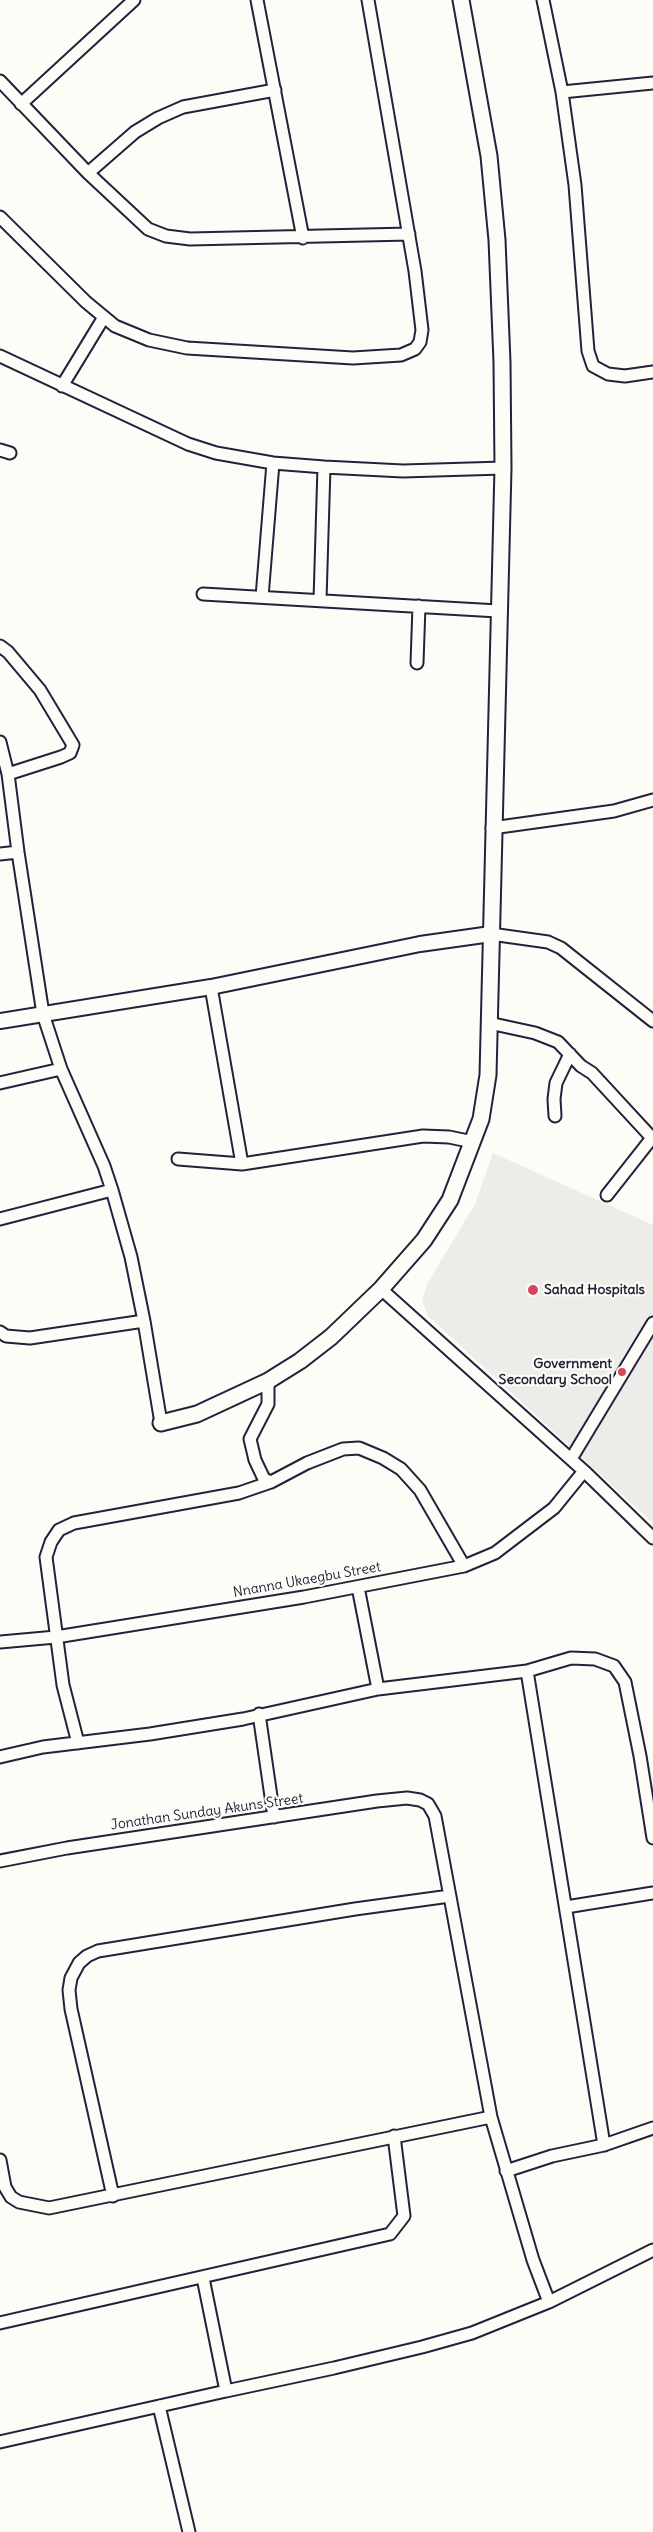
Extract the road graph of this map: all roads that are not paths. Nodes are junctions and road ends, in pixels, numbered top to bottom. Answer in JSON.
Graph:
{"nodes":[{"id":1,"x":134,"y":0,"type":"edge"},
{"id":2,"x":257,"y":0,"type":"edge"},
{"id":3,"x":368,"y":0,"type":"edge"},
{"id":4,"x":461,"y":0,"type":"edge"},
{"id":5,"x":544,"y":0,"type":"edge"},
{"id":6,"x":0,"y":81,"type":"edge"},
{"id":7,"x":653,"y":82,"type":"edge"},
{"id":8,"x":275,"y":90,"type":"junction"},
{"id":9,"x":562,"y":92,"type":"junction"},
{"id":10,"x":21,"y":104,"type":"junction"},
{"id":11,"x":88,"y":173,"type":"junction"},
{"id":12,"x":0,"y":217,"type":"edge"},
{"id":13,"x":409,"y":234,"type":"junction"},
{"id":14,"x":302,"y":238,"type":"junction"},
{"id":15,"x":104,"y":318,"type":"junction"},
{"id":16,"x":0,"y":356,"type":"edge"},
{"id":17,"x":653,"y":372,"type":"edge"},
{"id":18,"x":62,"y":386,"type":"junction"},
{"id":19,"x":273,"y":463,"type":"junction"},
{"id":20,"x":324,"y":467,"type":"junction"},
{"id":21,"x":503,"y":468,"type":"junction"},
{"id":22,"x":202,"y":594,"type":"dead end"},
{"id":23,"x":262,"y":597,"type":"junction"},
{"id":24,"x":320,"y":600,"type":"junction"},
{"id":25,"x":419,"y":606,"type":"junction"},
{"id":26,"x":498,"y":611,"type":"junction"},
{"id":27,"x":0,"y":646,"type":"edge"},
{"id":28,"x":417,"y":663,"type":"dead end"},
{"id":29,"x":0,"y":742,"type":"edge"},
{"id":30,"x":8,"y":774,"type":"junction"},
{"id":31,"x":653,"y":800,"type":"edge"},
{"id":32,"x":492,"y":828,"type":"junction"},
{"id":33,"x":18,"y":852,"type":"junction"},
{"id":34,"x":0,"y":854,"type":"edge"},
{"id":35,"x":491,"y":934,"type":"junction"},
{"id":36,"x":211,"y":986,"type":"junction"},
{"id":37,"x":43,"y":1014,"type":"junction"},
{"id":38,"x":0,"y":1021,"type":"edge"},
{"id":39,"x":653,"y":1021,"type":"edge"},
{"id":40,"x":489,"y":1023,"type":"junction"},
{"id":41,"x":570,"y":1054,"type":"junction"},
{"id":42,"x":61,"y":1069,"type":"junction"},
{"id":43,"x":0,"y":1083,"type":"edge"},
{"id":44,"x":555,"y":1116,"type":"dead end"},
{"id":45,"x":653,"y":1139,"type":"edge"},
{"id":46,"x":473,"y":1142,"type":"junction"},
{"id":47,"x":178,"y":1159,"type":"dead end"},
{"id":48,"x":242,"y":1164,"type":"junction"},
{"id":49,"x":112,"y":1190,"type":"junction"},
{"id":50,"x":608,"y":1195,"type":"dead end"},
{"id":51,"x":0,"y":1219,"type":"edge"},
{"id":52,"x":381,"y":1289,"type":"junction"},
{"id":53,"x":144,"y":1321,"type":"junction"},
{"id":54,"x":653,"y":1324,"type":"edge"},
{"id":55,"x":0,"y":1332,"type":"edge"},
{"id":56,"x":268,"y":1381,"type":"junction"},
{"id":57,"x":161,"y":1423,"type":"joint"},
{"id":58,"x":571,"y":1459,"type":"junction"},
{"id":59,"x":584,"y":1471,"type":"junction"},
{"id":60,"x":271,"y":1482,"type":"junction"},
{"id":61,"x":653,"y":1538,"type":"edge"},
{"id":62,"x":464,"y":1566,"type":"junction"},
{"id":63,"x":358,"y":1587,"type":"junction"},
{"id":64,"x":56,"y":1637,"type":"junction"},
{"id":65,"x":0,"y":1642,"type":"edge"},
{"id":66,"x":527,"y":1671,"type":"junction"},
{"id":67,"x":378,"y":1689,"type":"junction"},
{"id":68,"x":259,"y":1714,"type":"junction"},
{"id":69,"x":78,"y":1744,"type":"junction"},
{"id":70,"x":0,"y":1757,"type":"edge"},
{"id":71,"x":648,"y":1778,"type":"edge"},
{"id":72,"x":274,"y":1817,"type":"junction"},
{"id":73,"x":653,"y":1838,"type":"edge"},
{"id":74,"x":0,"y":1861,"type":"edge"},
{"id":75,"x":653,"y":1893,"type":"edge"},
{"id":76,"x":450,"y":1896,"type":"junction"},
{"id":77,"x":566,"y":1907,"type":"junction"},
{"id":78,"x":491,"y":2117,"type":"junction"},
{"id":79,"x":653,"y":2128,"type":"edge"},
{"id":80,"x":394,"y":2136,"type":"junction"},
{"id":81,"x":604,"y":2145,"type":"junction"},
{"id":82,"x":0,"y":2160,"type":"edge"},
{"id":83,"x":506,"y":2171,"type":"junction"},
{"id":84,"x":113,"y":2196,"type":"junction"},
{"id":85,"x":653,"y":2250,"type":"edge"},
{"id":86,"x":203,"y":2278,"type":"junction"},
{"id":87,"x":550,"y":2302,"type":"junction"},
{"id":88,"x":0,"y":2323,"type":"edge"},
{"id":89,"x":226,"y":2390,"type":"junction"},
{"id":90,"x":159,"y":2406,"type":"junction"},
{"id":91,"x":0,"y":2442,"type":"edge"},
{"id":92,"x":189,"y":2532,"type":"edge"}],
"edges":[{"from":1,"to":10,"type":"street"},
{"from":2,"to":8,"type":"street"},
{"from":3,"to":13,"type":"street"},
{"from":4,"to":21,"type":"main road"},
{"from":5,"to":9,"type":"street"},
{"from":6,"to":10,"type":"street"},
{"from":7,"to":9,"type":"street"},
{"from":8,"to":11,"type":"street"},
{"from":8,"to":14,"type":"street"},
{"from":9,"to":17,"type":"street"},
{"from":10,"to":11,"type":"street"},
{"from":11,"to":14,"type":"street"},
{"from":12,"to":15,"type":"street"},
{"from":13,"to":14,"type":"street"},
{"from":13,"to":15,"type":"street"},
{"from":15,"to":18,"type":"street"},
{"from":16,"to":18,"type":"street"},
{"from":18,"to":19,"type":"street"},
{"from":19,"to":20,"type":"street"},
{"from":19,"to":23,"type":"street"},
{"from":20,"to":21,"type":"street"},
{"from":20,"to":24,"type":"street"},
{"from":21,"to":26,"type":"main road"},
{"from":22,"to":23,"type":"street"},
{"from":23,"to":24,"type":"street"},
{"from":24,"to":25,"type":"street"},
{"from":25,"to":26,"type":"street"},
{"from":25,"to":28,"type":"street"},
{"from":26,"to":32,"type":"main road"},
{"from":27,"to":30,"type":"street"},
{"from":29,"to":30,"type":"street"},
{"from":30,"to":33,"type":"street"},
{"from":31,"to":32,"type":"street"},
{"from":32,"to":35,"type":"main road"},
{"from":33,"to":34,"type":"street"},
{"from":33,"to":37,"type":"street"},
{"from":35,"to":36,"type":"street"},
{"from":35,"to":39,"type":"street"},
{"from":35,"to":40,"type":"main road"},
{"from":36,"to":37,"type":"street"},
{"from":36,"to":48,"type":"street"},
{"from":37,"to":38,"type":"street"},
{"from":37,"to":42,"type":"street"},
{"from":40,"to":41,"type":"street"},
{"from":40,"to":46,"type":"main road"},
{"from":41,"to":44,"type":"street"},
{"from":41,"to":45,"type":"street"},
{"from":42,"to":43,"type":"street"},
{"from":42,"to":49,"type":"street"},
{"from":45,"to":50,"type":"street"},
{"from":46,"to":48,"type":"street"},
{"from":46,"to":52,"type":"main road"},
{"from":47,"to":48,"type":"street"},
{"from":49,"to":51,"type":"street"},
{"from":49,"to":53,"type":"street"},
{"from":52,"to":56,"type":"main road"},
{"from":52,"to":58,"type":"street"},
{"from":53,"to":55,"type":"street"},
{"from":53,"to":57,"type":"street"},
{"from":54,"to":58,"type":"street"},
{"from":56,"to":57,"type":"main road"},
{"from":56,"to":60,"type":"street"},
{"from":58,"to":59,"type":"street"},
{"from":59,"to":61,"type":"street"},
{"from":59,"to":62,"type":"street","name":"Nnanna Ukaegbu Street"},
{"from":60,"to":62,"type":"street"},
{"from":60,"to":64,"type":"street"},
{"from":62,"to":63,"type":"street","name":"Nnanna Ukaegbu Street"},
{"from":63,"to":64,"type":"street","name":"Nnanna Ukaegbu Street"},
{"from":63,"to":67,"type":"street"},
{"from":64,"to":65,"type":"street","name":"Nnanna Ukaegbu Street"},
{"from":64,"to":69,"type":"street"},
{"from":66,"to":67,"type":"street"},
{"from":66,"to":71,"type":"street"},
{"from":66,"to":77,"type":"street"},
{"from":67,"to":68,"type":"street"},
{"from":68,"to":69,"type":"street"},
{"from":68,"to":72,"type":"street"},
{"from":69,"to":70,"type":"street"},
{"from":71,"to":73,"type":"street"},
{"from":72,"to":74,"type":"street","name":"Jonathan Sunday Akuns Street"},
{"from":72,"to":76,"type":"street","name":"Jonathan Sunday Akuns Street"},
{"from":75,"to":77,"type":"street"},
{"from":76,"to":78,"type":"street"},
{"from":76,"to":84,"type":"street"},
{"from":77,"to":81,"type":"street"},
{"from":78,"to":80,"type":"street"},
{"from":78,"to":83,"type":"street"},
{"from":79,"to":81,"type":"street"},
{"from":80,"to":84,"type":"street"},
{"from":80,"to":86,"type":"street"},
{"from":81,"to":83,"type":"street"},
{"from":82,"to":84,"type":"street"},
{"from":83,"to":87,"type":"street"},
{"from":85,"to":87,"type":"street"},
{"from":86,"to":88,"type":"street"},
{"from":86,"to":89,"type":"street"},
{"from":87,"to":89,"type":"street"},
{"from":89,"to":90,"type":"street"},
{"from":90,"to":91,"type":"street"},
{"from":90,"to":92,"type":"street"}]}
